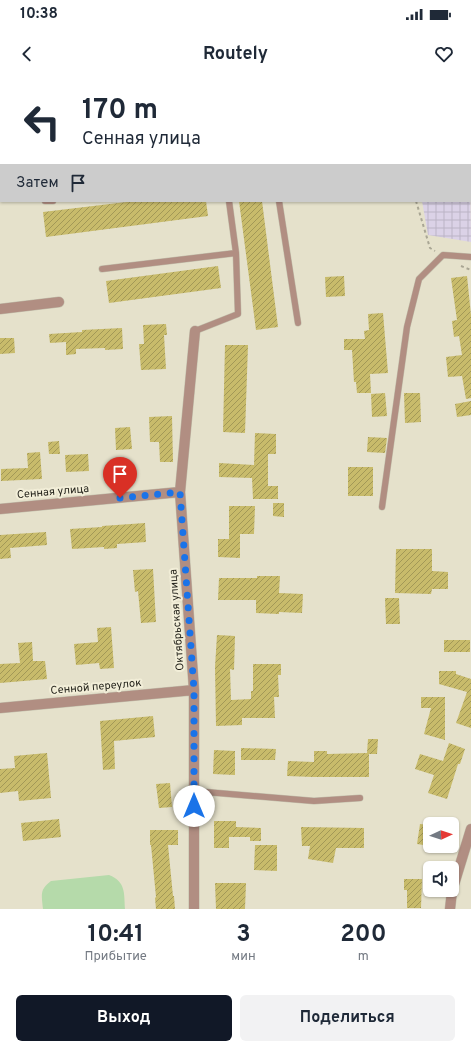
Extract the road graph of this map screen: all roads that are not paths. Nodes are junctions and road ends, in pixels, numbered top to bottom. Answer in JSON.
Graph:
{"nodes":[{"id":1,"x":229,"y":202,"type":"edge"},
{"id":2,"x":279,"y":202,"type":"edge"},
{"id":3,"x":236,"y":253,"type":"junction"},
{"id":4,"x":471,"y":257,"type":"edge"},
{"id":5,"x":102,"y":270,"type":"dead end"},
{"id":6,"x":59,"y":302,"type":"dead end"},
{"id":7,"x":0,"y":309,"type":"edge"},
{"id":8,"x":298,"y":323,"type":"dead end"},
{"id":9,"x":195,"y":331,"type":"joint"},
{"id":10,"x":180,"y":492,"type":"junction"},
{"id":11,"x":382,"y":507,"type":"dead end"},
{"id":12,"x":0,"y":509,"type":"edge"},
{"id":13,"x":194,"y":690,"type":"junction"},
{"id":14,"x":0,"y":708,"type":"edge"},
{"id":15,"x":194,"y":791,"type":"junction"},
{"id":16,"x":360,"y":798,"type":"dead end"},
{"id":17,"x":471,"y":829,"type":"edge"},
{"id":18,"x":194,"y":909,"type":"edge"},
{"id":19,"x":450,"y":909,"type":"edge"}],
"edges":[{"from":1,"to":3,"type":"lane"},
{"from":2,"to":8,"type":"lane"},
{"from":3,"to":5,"type":"lane"},
{"from":3,"to":9,"type":"lane"},
{"from":4,"to":11,"type":"lane"},
{"from":6,"to":7,"type":"street"},
{"from":9,"to":10,"type":"street","name":"Октябрьская улица"},
{"from":10,"to":12,"type":"street","name":"Сенная улица"},
{"from":10,"to":13,"type":"street","name":"Октябрьская улица"},
{"from":13,"to":14,"type":"street","name":"Сенной переулок"},
{"from":13,"to":15,"type":"street","name":"Октябрьская улица"},
{"from":15,"to":16,"type":"lane"},
{"from":15,"to":18,"type":"street","name":"Октябрьская улица"},
{"from":17,"to":19,"type":"street"}]}
